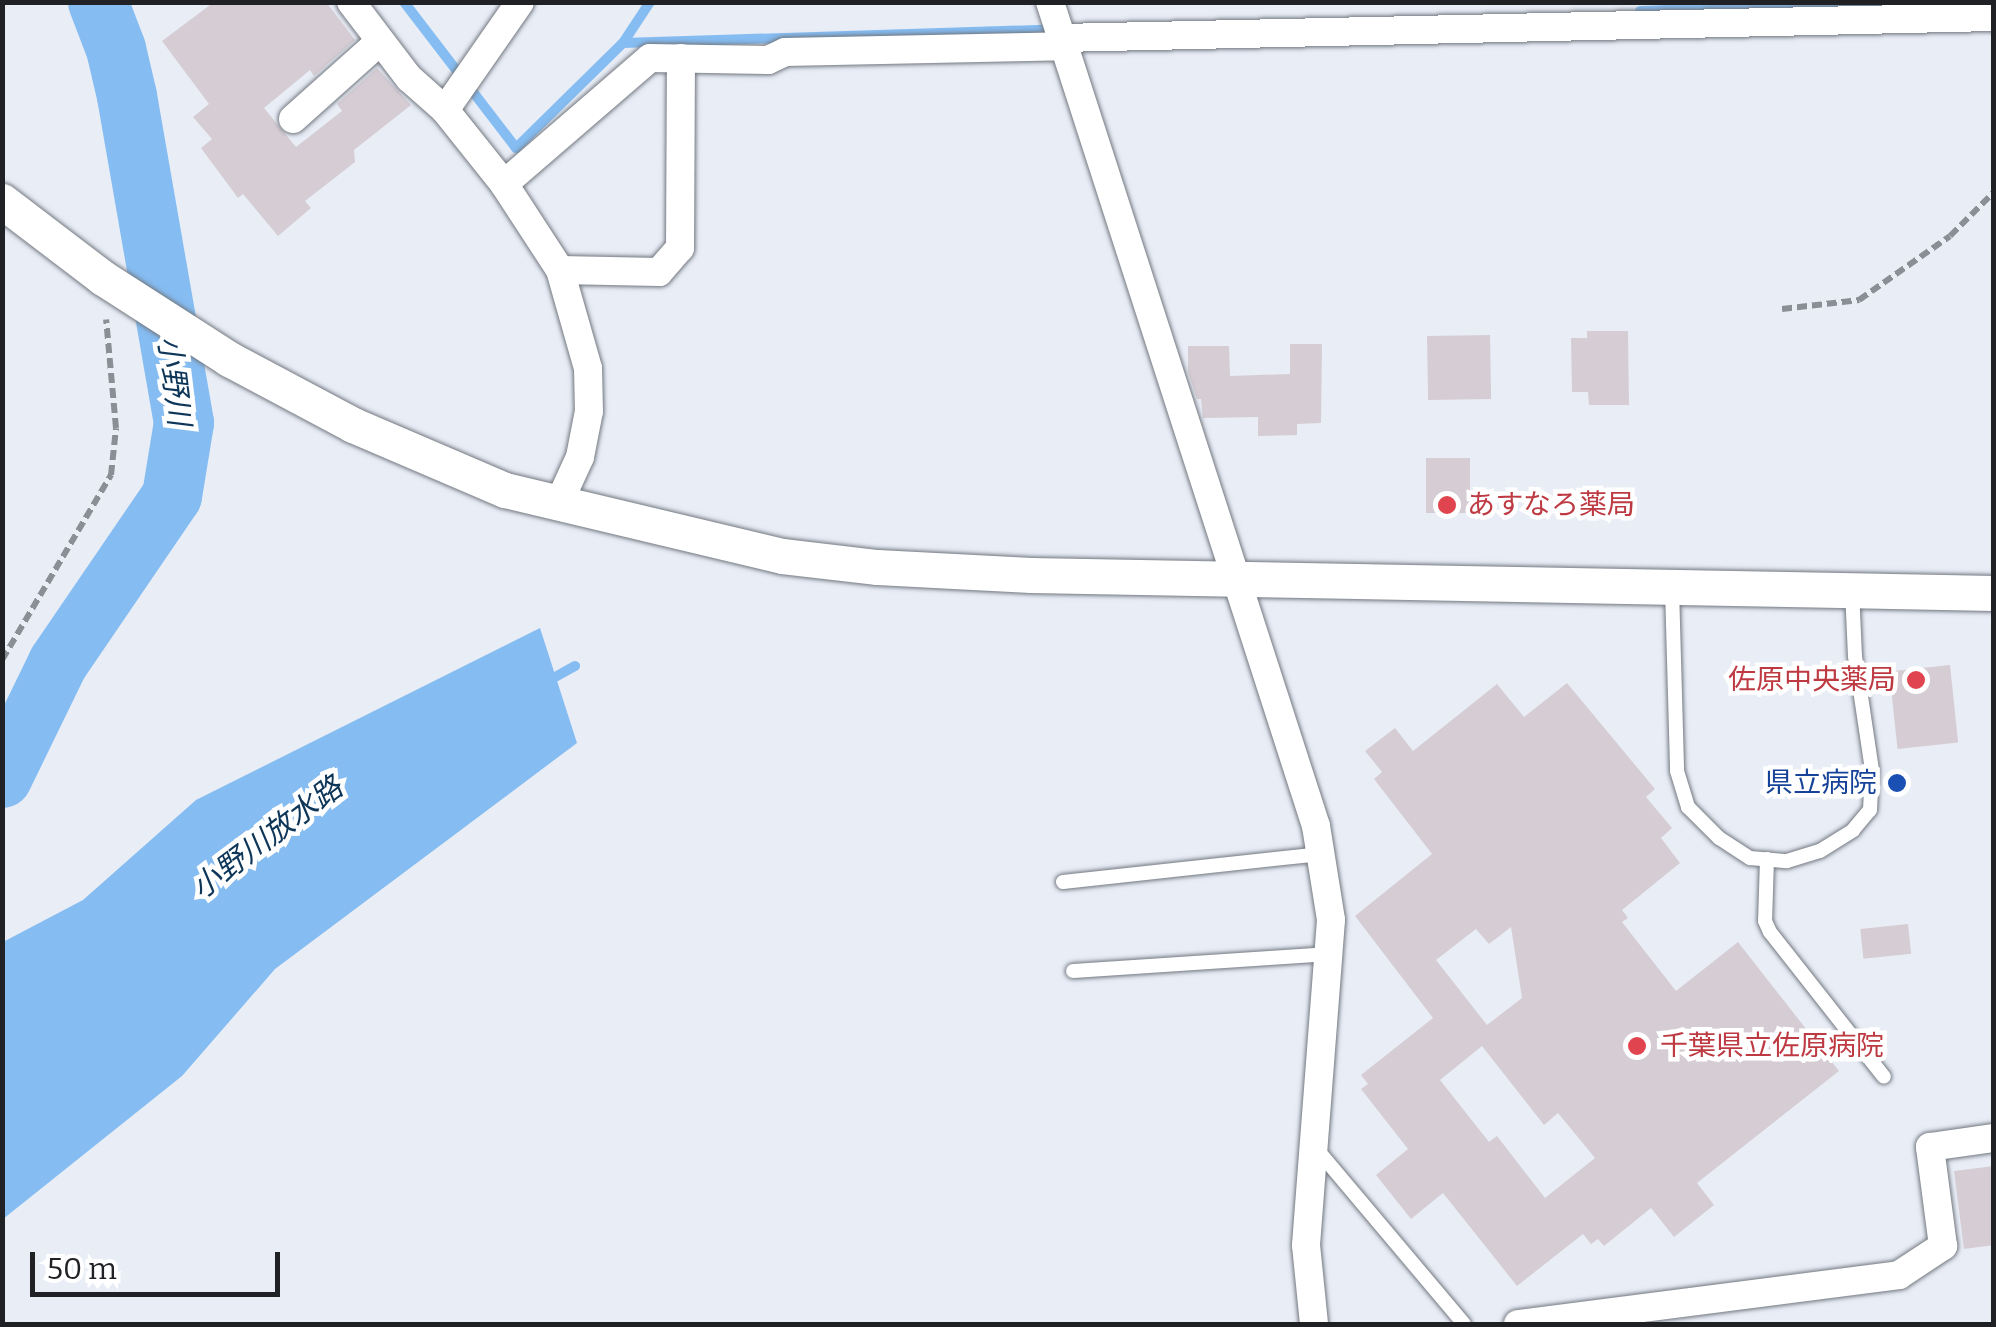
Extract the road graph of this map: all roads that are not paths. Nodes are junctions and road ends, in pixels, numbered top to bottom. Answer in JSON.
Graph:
{"nodes":[{"id":1,"x":351,"y":2,"type":"edge"},
{"id":2,"x":520,"y":2,"type":"edge"},
{"id":3,"x":1994,"y":17,"type":"edge"},
{"id":4,"x":1058,"y":28,"type":"edge"},
{"id":5,"x":379,"y":42,"type":"junction"},
{"id":6,"x":681,"y":58,"type":"junction"},
{"id":7,"x":445,"y":110,"type":"junction"},
{"id":8,"x":293,"y":118,"type":"dead end"},
{"id":9,"x":504,"y":184,"type":"junction"},
{"id":10,"x":2,"y":201,"type":"edge"},
{"id":11,"x":560,"y":270,"type":"junction"},
{"id":12,"x":558,"y":505,"type":"junction"},
{"id":13,"x":1234,"y":580,"type":"junction"},
{"id":14,"x":1672,"y":586,"type":"junction"},
{"id":15,"x":1852,"y":590,"type":"junction"},
{"id":16,"x":1994,"y":593,"type":"edge"},
{"id":17,"x":1321,"y":854,"type":"junction"},
{"id":18,"x":1767,"y":860,"type":"junction"},
{"id":19,"x":1063,"y":882,"type":"dead end"},
{"id":20,"x":1330,"y":954,"type":"junction"},
{"id":21,"x":1073,"y":971,"type":"dead end"},
{"id":22,"x":1884,"y":1077,"type":"dead end"},
{"id":23,"x":1994,"y":1138,"type":"edge"},
{"id":24,"x":1315,"y":1146,"type":"junction"},
{"id":25,"x":1314,"y":1324,"type":"edge"},
{"id":26,"x":1464,"y":1324,"type":"edge"},
{"id":27,"x":1518,"y":1324,"type":"edge"}],
"edges":[{"from":1,"to":5,"type":"street"},
{"from":2,"to":7,"type":"street"},
{"from":3,"to":4,"type":"street"},
{"from":4,"to":6,"type":"street"},
{"from":4,"to":13,"type":"street"},
{"from":5,"to":7,"type":"street"},
{"from":5,"to":8,"type":"street"},
{"from":6,"to":9,"type":"street"},
{"from":6,"to":11,"type":"street"},
{"from":7,"to":9,"type":"street"},
{"from":9,"to":11,"type":"street"},
{"from":10,"to":12,"type":"street"},
{"from":11,"to":12,"type":"street"},
{"from":12,"to":13,"type":"street"},
{"from":13,"to":14,"type":"street"},
{"from":13,"to":17,"type":"street"},
{"from":14,"to":15,"type":"street"},
{"from":14,"to":18,"type":"lane"},
{"from":15,"to":16,"type":"street"},
{"from":15,"to":18,"type":"lane"},
{"from":17,"to":19,"type":"lane"},
{"from":17,"to":20,"type":"street"},
{"from":18,"to":22,"type":"lane"},
{"from":20,"to":21,"type":"lane"},
{"from":20,"to":24,"type":"street"},
{"from":23,"to":27,"type":"street"},
{"from":24,"to":25,"type":"street"},
{"from":24,"to":26,"type":"lane"}]}
